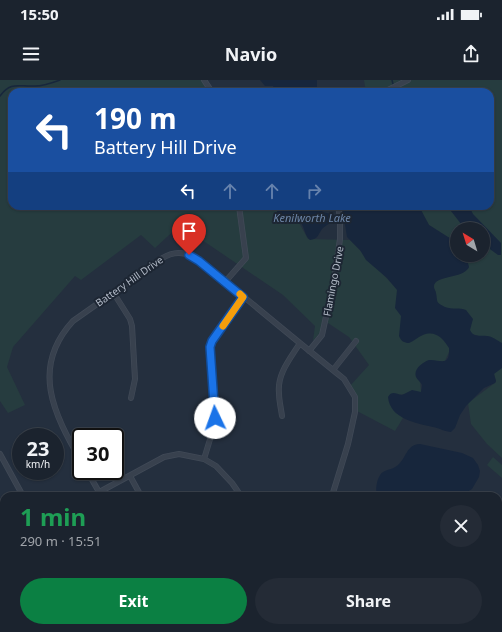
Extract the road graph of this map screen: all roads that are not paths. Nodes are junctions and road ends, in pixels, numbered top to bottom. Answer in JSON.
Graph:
{"nodes":[{"id":1,"x":408,"y":80,"type":"edge"},
{"id":2,"x":392,"y":88,"type":"edge"},
{"id":3,"x":239,"y":210,"type":"edge"},
{"id":4,"x":339,"y":210,"type":"edge"},
{"id":5,"x":225,"y":282,"type":"junction"},
{"id":6,"x":113,"y":292,"type":"junction"},
{"id":7,"x":243,"y":297,"type":"junction"},
{"id":8,"x":356,"y":340,"type":"dead end"},
{"id":9,"x":300,"y":343,"type":"junction"},
{"id":10,"x":309,"y":351,"type":"junction"},
{"id":11,"x":333,"y":370,"type":"junction"},
{"id":12,"x":131,"y":398,"type":"dead end"},
{"id":13,"x":282,"y":416,"type":"dead end"},
{"id":14,"x":72,"y":446,"type":"edge"},
{"id":15,"x":0,"y":454,"type":"edge"},
{"id":16,"x":204,"y":459,"type":"junction"},
{"id":17,"x":130,"y":476,"type":"junction"},
{"id":18,"x":92,"y":480,"type":"edge"},
{"id":19,"x":21,"y":492,"type":"edge"},
{"id":20,"x":99,"y":492,"type":"joint"},
{"id":21,"x":139,"y":492,"type":"edge"},
{"id":22,"x":238,"y":492,"type":"edge"},
{"id":23,"x":333,"y":492,"type":"edge"}],
"edges":[{"from":1,"to":2,"type":"street"},
{"from":3,"to":5,"type":"street"},
{"from":4,"to":10,"type":"street","name":"Flamingo Drive"},
{"from":5,"to":6,"type":"street","name":"Battery Hill Drive"},
{"from":5,"to":7,"type":"street","name":"Battery Hill Drive"},
{"from":6,"to":12,"type":"street"},
{"from":6,"to":14,"type":"street","name":"Battery Hill Drive"},
{"from":7,"to":9,"type":"street","name":"Battery Hill Drive"},
{"from":7,"to":16,"type":"street"},
{"from":8,"to":11,"type":"street"},
{"from":9,"to":10,"type":"street","name":"Battery Hill Drive"},
{"from":9,"to":13,"type":"street"},
{"from":10,"to":11,"type":"street","name":"Battery Hill Drive"},
{"from":11,"to":23,"type":"street","name":"Battery Hill Drive"},
{"from":15,"to":19,"type":"street"},
{"from":16,"to":17,"type":"street"},
{"from":16,"to":22,"type":"street"},
{"from":17,"to":20,"type":"street"},
{"from":17,"to":21,"type":"street"},
{"from":18,"to":20,"type":"street"}]}
